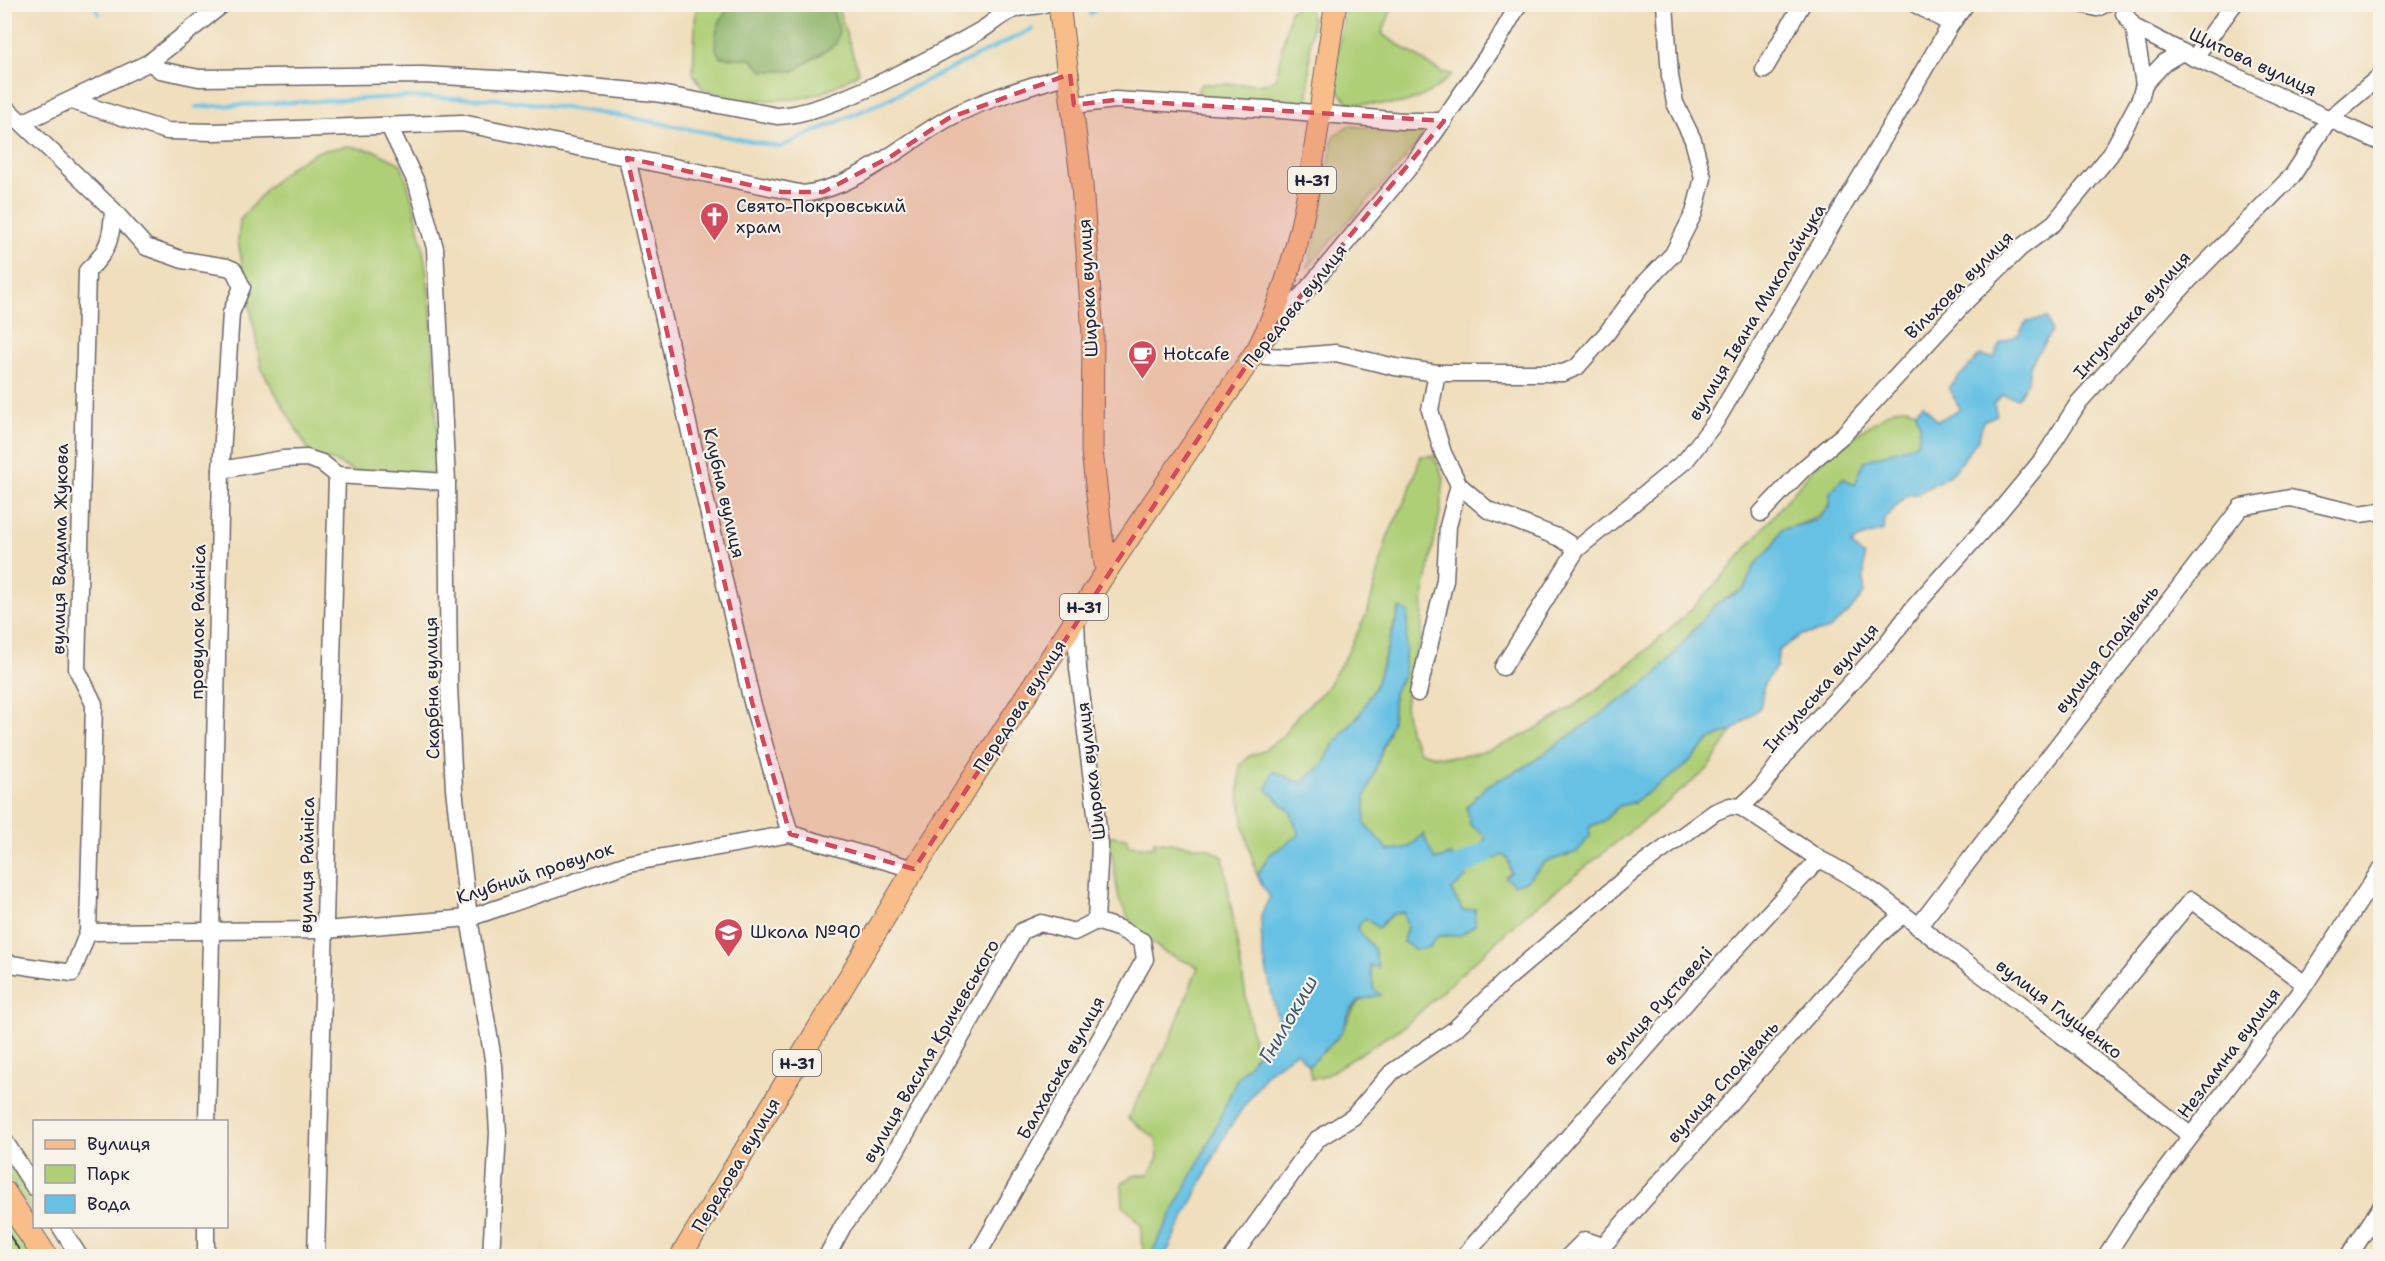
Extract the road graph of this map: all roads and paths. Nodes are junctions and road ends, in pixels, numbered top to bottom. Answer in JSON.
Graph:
{"nodes":[{"id":1,"x":223,"y":4,"type":"edge"},
{"id":2,"x":1044,"y":4,"type":"edge"},
{"id":3,"x":1059,"y":4,"type":"edge"},
{"id":4,"x":1336,"y":4,"type":"edge"},
{"id":5,"x":1520,"y":4,"type":"edge"},
{"id":6,"x":1665,"y":4,"type":"edge"},
{"id":7,"x":1802,"y":4,"type":"edge"},
{"id":8,"x":1916,"y":4,"type":"edge"},
{"id":9,"x":1966,"y":4,"type":"edge"},
{"id":10,"x":2081,"y":4,"type":"edge"},
{"id":11,"x":2104,"y":4,"type":"edge"},
{"id":12,"x":2122,"y":4,"type":"edge"},
{"id":13,"x":2234,"y":4,"type":"edge"},
{"id":14,"x":1951,"y":24,"type":"junction"},
{"id":15,"x":2134,"y":27,"type":"junction"},
{"id":16,"x":2188,"y":55,"type":"junction"},
{"id":17,"x":150,"y":62,"type":"junction"},
{"id":18,"x":1764,"y":70,"type":"dead end"},
{"id":19,"x":1070,"y":74,"type":"junction"},
{"id":20,"x":2380,"y":76,"type":"edge"},
{"id":21,"x":2144,"y":84,"type":"junction"},
{"id":22,"x":72,"y":101,"type":"junction"},
{"id":23,"x":1074,"y":105,"type":"junction"},
{"id":24,"x":4,"y":106,"type":"edge"},
{"id":25,"x":1321,"y":114,"type":"junction"},
{"id":26,"x":2329,"y":119,"type":"junction"},
{"id":27,"x":1444,"y":121,"type":"junction"},
{"id":28,"x":22,"y":123,"type":"junction"},
{"id":29,"x":388,"y":126,"type":"junction"},
{"id":30,"x":2380,"y":142,"type":"edge"},
{"id":31,"x":627,"y":159,"type":"junction"},
{"id":32,"x":113,"y":210,"type":"junction"},
{"id":33,"x":1258,"y":348,"type":"junction"},
{"id":34,"x":1437,"y":373,"type":"junction"},
{"id":35,"x":220,"y":470,"type":"junction"},
{"id":36,"x":337,"y":475,"type":"junction"},
{"id":37,"x":447,"y":482,"type":"junction"},
{"id":38,"x":1459,"y":485,"type":"junction"},
{"id":39,"x":2380,"y":512,"type":"edge"},
{"id":40,"x":1761,"y":513,"type":"dead end"},
{"id":41,"x":1577,"y":549,"type":"junction"},
{"id":42,"x":1106,"y":572,"type":"junction"},
{"id":43,"x":1076,"y":621,"type":"junction"},
{"id":44,"x":1503,"y":668,"type":"dead end"},
{"id":45,"x":1418,"y":693,"type":"dead end"},
{"id":46,"x":1741,"y":807,"type":"junction"},
{"id":47,"x":790,"y":834,"type":"junction"},
{"id":48,"x":1819,"y":859,"type":"junction"},
{"id":49,"x":914,"y":869,"type":"junction"},
{"id":50,"x":2380,"y":870,"type":"edge"},
{"id":51,"x":1902,"y":915,"type":"junction"},
{"id":52,"x":469,"y":918,"type":"junction"},
{"id":53,"x":1096,"y":921,"type":"junction"},
{"id":54,"x":1918,"y":927,"type":"junction"},
{"id":55,"x":212,"y":930,"type":"junction"},
{"id":56,"x":324,"y":930,"type":"junction"},
{"id":57,"x":88,"y":932,"type":"junction"},
{"id":58,"x":4,"y":963,"type":"edge"},
{"id":59,"x":2305,"y":984,"type":"junction"},
{"id":60,"x":2074,"y":1043,"type":"junction"},
{"id":61,"x":207,"y":1120,"type":"edge"},
{"id":62,"x":2191,"y":1136,"type":"junction"},
{"id":63,"x":4,"y":1140,"type":"edge"},
{"id":64,"x":33,"y":1185,"type":"edge"},
{"id":65,"x":4,"y":1193,"type":"edge"},
{"id":66,"x":2380,"y":1208,"type":"edge"},
{"id":67,"x":61,"y":1228,"type":"edge"},
{"id":68,"x":206,"y":1228,"type":"edge"},
{"id":69,"x":45,"y":1257,"type":"edge"},
{"id":70,"x":79,"y":1257,"type":"edge"},
{"id":71,"x":206,"y":1257,"type":"edge"},
{"id":72,"x":316,"y":1257,"type":"edge"},
{"id":73,"x":491,"y":1257,"type":"edge"},
{"id":74,"x":681,"y":1257,"type":"edge"},
{"id":75,"x":827,"y":1257,"type":"edge"},
{"id":76,"x":977,"y":1257,"type":"edge"},
{"id":77,"x":1233,"y":1257,"type":"edge"},
{"id":78,"x":1464,"y":1257,"type":"edge"},
{"id":79,"x":1569,"y":1257,"type":"edge"},
{"id":80,"x":2106,"y":1257,"type":"edge"},
{"id":81,"x":2349,"y":1257,"type":"edge"}],
"edges":[{"from":1,"to":17,"type":"street"},
{"from":2,"to":17,"type":"street"},
{"from":3,"to":19,"type":"main road","name":"Широка вулиця"},
{"from":4,"to":25,"type":"main road","number":"Н-31"},
{"from":5,"to":27,"type":"street","name":"Передова вулиця"},
{"from":6,"to":34,"type":"street"},
{"from":7,"to":18,"type":"street"},
{"from":8,"to":14,"type":"street"},
{"from":9,"to":14,"type":"street","name":"вулиця Івана Миколайчука"},
{"from":10,"to":11,"type":"street"},
{"from":12,"to":15,"type":"street"},
{"from":13,"to":16,"type":"street"},
{"from":14,"to":41,"type":"street","name":"вулиця Івана Миколайчука"},
{"from":15,"to":16,"type":"street","name":"Щитова вулиця"},
{"from":15,"to":21,"type":"street"},
{"from":16,"to":21,"type":"street"},
{"from":16,"to":26,"type":"street","name":"Щитова вулиця"},
{"from":17,"to":22,"type":"street"},
{"from":19,"to":23,"type":"main road","name":"Широка вулиця"},
{"from":19,"to":31,"type":"street"},
{"from":20,"to":26,"type":"street","name":"Інгульська вулиця"},
{"from":21,"to":40,"type":"street","name":"Вільхова вулиця"},
{"from":22,"to":28,"type":"street"},
{"from":22,"to":29,"type":"street"},
{"from":23,"to":25,"type":"street"},
{"from":23,"to":42,"type":"main road","name":"Широка вулиця"},
{"from":24,"to":28,"type":"street"},
{"from":25,"to":27,"type":"street"},
{"from":25,"to":33,"type":"main road","number":"Н-31"},
{"from":26,"to":30,"type":"street","name":"Щитова вулиця"},
{"from":26,"to":46,"type":"street","name":"Інгульська вулиця"},
{"from":27,"to":33,"type":"street","name":"Передова вулиця"},
{"from":28,"to":32,"type":"street"},
{"from":29,"to":31,"type":"street"},
{"from":29,"to":37,"type":"street","name":"Скарбна вулиця"},
{"from":31,"to":47,"type":"street","name":"Клубна вулиця"},
{"from":32,"to":35,"type":"street","name":"провулок Райніса"},
{"from":32,"to":57,"type":"street","name":"вулиця Вадима Жукова"},
{"from":33,"to":34,"type":"street"},
{"from":33,"to":42,"type":"main road","name":"Передова вулиця","number":"Н-31"},
{"from":34,"to":38,"type":"street"},
{"from":35,"to":36,"type":"street"},
{"from":35,"to":55,"type":"street","name":"провулок Райніса"},
{"from":36,"to":37,"type":"street"},
{"from":36,"to":56,"type":"street","name":"вулиця Райніса"},
{"from":37,"to":52,"type":"street","name":"Скарбна вулиця"},
{"from":38,"to":41,"type":"street"},
{"from":38,"to":45,"type":"street"},
{"from":39,"to":54,"type":"street","name":"вулиця Сподівань"},
{"from":41,"to":44,"type":"street","name":"вулиця Івана Миколайчука"},
{"from":42,"to":43,"type":"main road","name":"Передова вулиця","number":"Н-31"},
{"from":43,"to":49,"type":"main road","name":"Передова вулиця","number":"Н-31"},
{"from":43,"to":53,"type":"street","name":"Широка вулиця"},
{"from":46,"to":48,"type":"street"},
{"from":46,"to":77,"type":"street"},
{"from":47,"to":49,"type":"street","name":"Клубний провулок"},
{"from":47,"to":52,"type":"street","name":"Клубний провулок"},
{"from":48,"to":51,"type":"street"},
{"from":48,"to":78,"type":"street","name":"вулиця Руставелі"},
{"from":49,"to":74,"type":"main road","name":"Передова вулиця","number":"Н-31"},
{"from":50,"to":59,"type":"street","name":"Незламна вулиця"},
{"from":51,"to":54,"type":"street","name":"вулиця Глущенко"},
{"from":51,"to":79,"type":"street","name":"вулиця Сподівань"},
{"from":52,"to":56,"type":"street","name":"Клубний провулок"},
{"from":52,"to":73,"type":"street","name":"Скарбна вулиця"},
{"from":53,"to":75,"type":"street","name":"вулиця Василя Кричевського"},
{"from":53,"to":76,"type":"street","name":"Балхаська вулиця"},
{"from":54,"to":60,"type":"street","name":"вулиця Глущенко"},
{"from":55,"to":56,"type":"street","name":"Клубний провулок"},
{"from":55,"to":57,"type":"street","name":"Клубний провулок"},
{"from":55,"to":61,"type":"street","name":"провулок Райніса"},
{"from":56,"to":72,"type":"street","name":"вулиця Райніса"},
{"from":57,"to":58,"type":"street","name":"вулиця Вадима Жукова"},
{"from":59,"to":60,"type":"street"},
{"from":59,"to":62,"type":"street","name":"Незламна вулиця"},
{"from":60,"to":62,"type":"street","name":"вулиця Глущенко"},
{"from":62,"to":80,"type":"street","name":"Незламна вулиця"},
{"from":63,"to":64,"type":"street"},
{"from":65,"to":69,"type":"highway"},
{"from":66,"to":81,"type":"street"},
{"from":67,"to":70,"type":"street"},
{"from":68,"to":71,"type":"street"}]}
